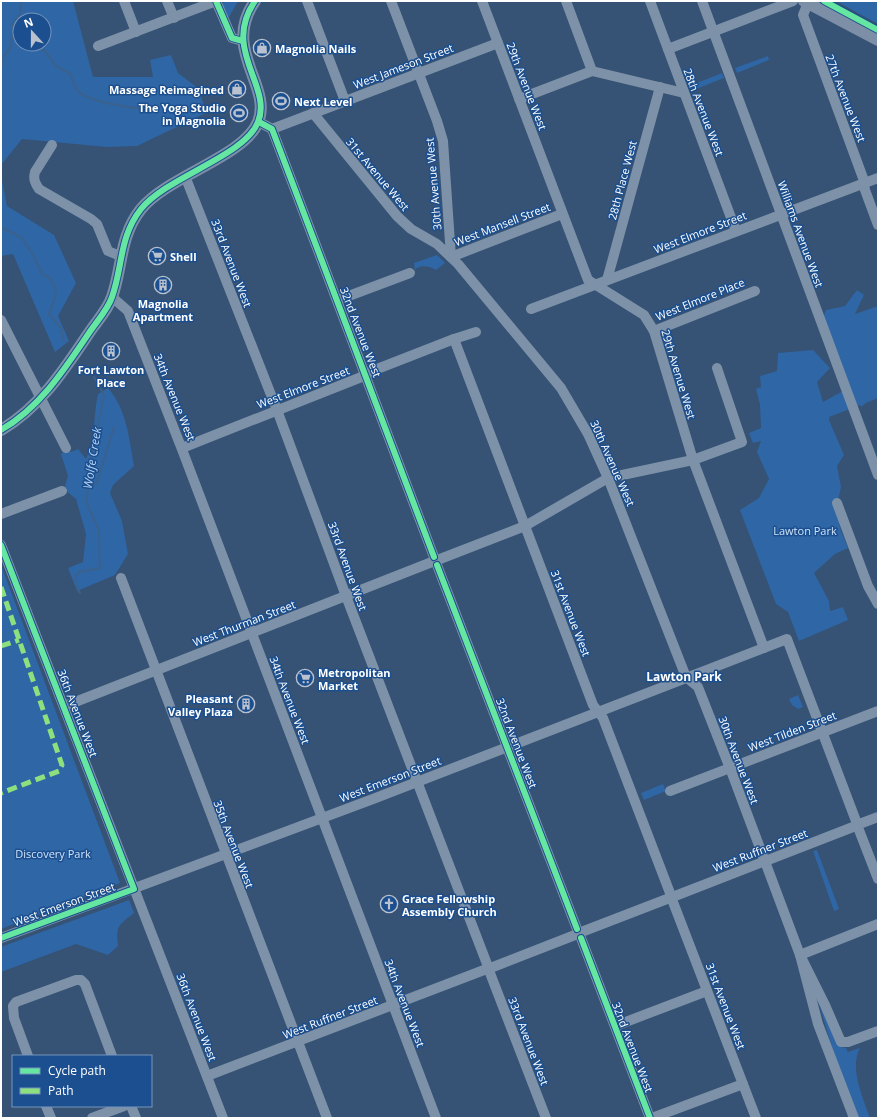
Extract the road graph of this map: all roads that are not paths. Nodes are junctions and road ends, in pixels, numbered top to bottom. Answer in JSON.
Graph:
{"nodes":[{"id":1,"x":124,"y":1,"type":"edge"},
{"id":2,"x":167,"y":1,"type":"edge"},
{"id":3,"x":216,"y":1,"type":"edge"},
{"id":4,"x":255,"y":1,"type":"edge"},
{"id":5,"x":307,"y":1,"type":"edge"},
{"id":6,"x":391,"y":1,"type":"edge"},
{"id":7,"x":482,"y":1,"type":"edge"},
{"id":8,"x":566,"y":1,"type":"edge"},
{"id":9,"x":650,"y":1,"type":"edge"},
{"id":10,"x":702,"y":1,"type":"edge"},
{"id":11,"x":793,"y":1,"type":"edge"},
{"id":12,"x":806,"y":2,"type":"edge"},
{"id":13,"x":174,"y":18,"type":"junction"},
{"id":14,"x":136,"y":32,"type":"junction"},
{"id":15,"x":714,"y":32,"type":"junction"},
{"id":16,"x":878,"y":40,"type":"edge"},
{"id":17,"x":243,"y":41,"type":"junction"},
{"id":18,"x":498,"y":43,"type":"junction"},
{"id":19,"x":98,"y":46,"type":"dead end"},
{"id":20,"x":668,"y":49,"type":"junction"},
{"id":21,"x":592,"y":71,"type":"junction"},
{"id":22,"x":418,"y":72,"type":"junction"},
{"id":23,"x":660,"y":87,"type":"junction"},
{"id":24,"x":684,"y":93,"type":"junction"},
{"id":25,"x":519,"y":99,"type":"junction"},
{"id":26,"x":345,"y":101,"type":"junction"},
{"id":27,"x":313,"y":113,"type":"junction"},
{"id":28,"x":259,"y":122,"type":"junction"},
{"id":29,"x":272,"y":129,"type":"junction"},
{"id":30,"x":52,"y":145,"type":"dead end"},
{"id":31,"x":185,"y":176,"type":"junction"},
{"id":32,"x":878,"y":178,"type":"edge"},
{"id":33,"x":864,"y":183,"type":"junction"},
{"id":34,"x":562,"y":214,"type":"junction"},
{"id":35,"x":781,"y":215,"type":"junction"},
{"id":36,"x":878,"y":225,"type":"edge"},
{"id":37,"x":736,"y":231,"type":"junction"},
{"id":38,"x":120,"y":256,"type":"junction"},
{"id":39,"x":451,"y":257,"type":"junction"},
{"id":40,"x":410,"y":272,"type":"dead end"},
{"id":41,"x":607,"y":280,"type":"junction"},
{"id":42,"x":595,"y":284,"type":"junction"},
{"id":43,"x":755,"y":290,"type":"dead end"},
{"id":44,"x":112,"y":297,"type":"junction"},
{"id":45,"x":338,"y":300,"type":"junction"},
{"id":46,"x":531,"y":309,"type":"dead end"},
{"id":47,"x":1,"y":320,"type":"edge"},
{"id":48,"x":654,"y":331,"type":"junction"},
{"id":49,"x":476,"y":332,"type":"dead end"},
{"id":50,"x":454,"y":339,"type":"junction"},
{"id":51,"x":717,"y":368,"type":"dead end"},
{"id":52,"x":366,"y":374,"type":"junction"},
{"id":53,"x":41,"y":398,"type":"junction"},
{"id":54,"x":277,"y":410,"type":"junction"},
{"id":55,"x":1,"y":430,"type":"edge"},
{"id":56,"x":66,"y":448,"type":"dead end"},
{"id":57,"x":182,"y":448,"type":"junction"},
{"id":58,"x":693,"y":460,"type":"junction"},
{"id":59,"x":878,"y":475,"type":"edge"},
{"id":60,"x":608,"y":478,"type":"junction"},
{"id":61,"x":62,"y":491,"type":"dead end"},
{"id":62,"x":837,"y":503,"type":"dead end"},
{"id":63,"x":1,"y":514,"type":"edge"},
{"id":64,"x":525,"y":526,"type":"junction"},
{"id":65,"x":1,"y":545,"type":"edge"},
{"id":66,"x":436,"y":561,"type":"junction"},
{"id":67,"x":121,"y":578,"type":"dead end"},
{"id":68,"x":346,"y":596,"type":"junction"},
{"id":69,"x":878,"y":604,"type":"edge"},
{"id":70,"x":252,"y":632,"type":"junction"},
{"id":71,"x":764,"y":648,"type":"junction"},
{"id":72,"x":156,"y":670,"type":"junction"},
{"id":73,"x":686,"y":677,"type":"junction"},
{"id":74,"x":65,"y":706,"type":"junction"},
{"id":75,"x":598,"y":711,"type":"junction"},
{"id":76,"x":878,"y":711,"type":"edge"},
{"id":77,"x":822,"y":733,"type":"junction"},
{"id":78,"x":507,"y":746,"type":"junction"},
{"id":79,"x":730,"y":768,"type":"junction"},
{"id":80,"x":418,"y":781,"type":"junction"},
{"id":81,"x":670,"y":791,"type":"dead end"},
{"id":82,"x":878,"y":817,"type":"edge"},
{"id":83,"x":322,"y":818,"type":"junction"},
{"id":84,"x":857,"y":825,"type":"junction"},
{"id":85,"x":225,"y":855,"type":"junction"},
{"id":86,"x":764,"y":861,"type":"junction"},
{"id":87,"x":878,"y":879,"type":"edge"},
{"id":88,"x":134,"y":889,"type":"junction"},
{"id":89,"x":671,"y":897,"type":"junction"},
{"id":90,"x":878,"y":924,"type":"edge"},
{"id":91,"x":579,"y":933,"type":"junction"},
{"id":92,"x":1,"y":938,"type":"edge"},
{"id":93,"x":800,"y":955,"type":"junction"},
{"id":94,"x":489,"y":969,"type":"junction"},
{"id":95,"x":707,"y":991,"type":"junction"},
{"id":96,"x":392,"y":1005,"type":"junction"},
{"id":97,"x":615,"y":1026,"type":"junction"},
{"id":98,"x":878,"y":1031,"type":"edge"},
{"id":99,"x":298,"y":1042,"type":"junction"},
{"id":100,"x":28,"y":1055,"type":"edge"},
{"id":101,"x":112,"y":1055,"type":"edge"},
{"id":102,"x":207,"y":1076,"type":"junction"},
{"id":103,"x":743,"y":1084,"type":"junction"},
{"id":104,"x":46,"y":1107,"type":"edge"},
{"id":105,"x":121,"y":1107,"type":"edge"},
{"id":106,"x":131,"y":1107,"type":"edge"},
{"id":107,"x":50,"y":1118,"type":"edge"},
{"id":108,"x":92,"y":1118,"type":"edge"},
{"id":109,"x":136,"y":1118,"type":"edge"},
{"id":110,"x":223,"y":1118,"type":"edge"},
{"id":111,"x":327,"y":1118,"type":"edge"},
{"id":112,"x":436,"y":1118,"type":"edge"},
{"id":113,"x":546,"y":1118,"type":"edge"},
{"id":114,"x":651,"y":1118,"type":"edge"},
{"id":115,"x":756,"y":1118,"type":"edge"},
{"id":116,"x":854,"y":1118,"type":"edge"}],
"edges":[{"from":1,"to":14,"type":"street"},
{"from":2,"to":13,"type":"street"},
{"from":3,"to":13,"type":"street"},
{"from":3,"to":17,"type":"street"},
{"from":4,"to":17,"type":"main road"},
{"from":5,"to":26,"type":"street"},
{"from":6,"to":22,"type":"street","name":"30th Avenue West"},
{"from":7,"to":18,"type":"street","name":"29th Avenue West"},
{"from":8,"to":21,"type":"street"},
{"from":9,"to":20,"type":"street","name":"28th Avenue West"},
{"from":10,"to":15,"type":"street","name":"Williams Avenue West"},
{"from":11,"to":15,"type":"street"},
{"from":12,"to":16,"type":"main road"},
{"from":12,"to":33,"type":"street","name":"27th Avenue West"},
{"from":13,"to":14,"type":"street"},
{"from":14,"to":19,"type":"street"},
{"from":15,"to":20,"type":"street"},
{"from":15,"to":35,"type":"street","name":"Williams Avenue West"},
{"from":17,"to":28,"type":"main road"},
{"from":18,"to":22,"type":"street","name":"West Jameson Street"},
{"from":18,"to":25,"type":"street","name":"29th Avenue West"},
{"from":20,"to":24,"type":"street","name":"28th Avenue West"},
{"from":21,"to":23,"type":"street"},
{"from":21,"to":25,"type":"street"},
{"from":22,"to":26,"type":"street","name":"West Jameson Street"},
{"from":22,"to":39,"type":"street","name":"30th Avenue West"},
{"from":23,"to":24,"type":"street"},
{"from":23,"to":41,"type":"street","name":"28th Place West"},
{"from":24,"to":37,"type":"street","name":"28th Avenue West"},
{"from":25,"to":34,"type":"street","name":"29th Avenue West"},
{"from":26,"to":27,"type":"street","name":"West Jameson Street"},
{"from":27,"to":29,"type":"street","name":"West Jameson Street"},
{"from":27,"to":39,"type":"street","name":"31st Avenue West"},
{"from":28,"to":29,"type":"street"},
{"from":28,"to":31,"type":"main road"},
{"from":29,"to":45,"type":"street","name":"32nd Avenue West"},
{"from":30,"to":38,"type":"street"},
{"from":31,"to":38,"type":"main road"},
{"from":31,"to":54,"type":"street","name":"33rd Avenue West"},
{"from":32,"to":33,"type":"street","name":"West Elmore Street"},
{"from":33,"to":35,"type":"street","name":"West Elmore Street"},
{"from":33,"to":36,"type":"street","name":"27th Avenue West"},
{"from":34,"to":39,"type":"street","name":"West Mansell Street"},
{"from":34,"to":42,"type":"street","name":"29th Avenue West"},
{"from":35,"to":37,"type":"street","name":"West Elmore Street"},
{"from":35,"to":59,"type":"street","name":"Williams Avenue West"},
{"from":37,"to":41,"type":"street","name":"West Elmore Street"},
{"from":38,"to":44,"type":"main road"},
{"from":39,"to":60,"type":"street","name":"30th Avenue West"},
{"from":40,"to":45,"type":"street"},
{"from":41,"to":42,"type":"street","name":"West Elmore Street"},
{"from":42,"to":46,"type":"street","name":"West Elmore Street"},
{"from":42,"to":48,"type":"street","name":"29th Avenue West"},
{"from":43,"to":48,"type":"street","name":"West Elmore Place"},
{"from":44,"to":53,"type":"main road"},
{"from":44,"to":57,"type":"street","name":"34th Avenue West"},
{"from":45,"to":52,"type":"street","name":"32nd Avenue West"},
{"from":47,"to":53,"type":"street"},
{"from":48,"to":58,"type":"street","name":"29th Avenue West"},
{"from":49,"to":50,"type":"street","name":"West Elmore Street"},
{"from":50,"to":52,"type":"street","name":"West Elmore Street"},
{"from":50,"to":64,"type":"street","name":"31st Avenue West"},
{"from":51,"to":58,"type":"street","name":"West Thurman Street"},
{"from":52,"to":54,"type":"street","name":"West Elmore Street"},
{"from":52,"to":66,"type":"street","name":"32nd Avenue West"},
{"from":53,"to":55,"type":"main road"},
{"from":53,"to":56,"type":"street"},
{"from":54,"to":57,"type":"street","name":"West Elmore Street"},
{"from":54,"to":68,"type":"street","name":"33rd Avenue West"},
{"from":57,"to":70,"type":"street","name":"34th Avenue West"},
{"from":58,"to":60,"type":"street","name":"West Thurman Street"},
{"from":58,"to":71,"type":"street","name":"29th Avenue West"},
{"from":60,"to":64,"type":"street","name":"West Thurman Street"},
{"from":60,"to":73,"type":"street","name":"30th Avenue West"},
{"from":61,"to":63,"type":"street"},
{"from":62,"to":69,"type":"street"},
{"from":64,"to":66,"type":"street","name":"West Thurman Street"},
{"from":64,"to":75,"type":"street","name":"31st Avenue West"},
{"from":65,"to":74,"type":"street","name":"36th Avenue West"},
{"from":66,"to":68,"type":"street","name":"West Thurman Street"},
{"from":66,"to":78,"type":"street","name":"32nd Avenue West"},
{"from":67,"to":72,"type":"street","name":"35th Avenue West"},
{"from":68,"to":70,"type":"street","name":"West Thurman Street"},
{"from":68,"to":80,"type":"street","name":"33rd Avenue West"},
{"from":70,"to":72,"type":"street","name":"West Thurman Street"},
{"from":70,"to":83,"type":"street","name":"34th Avenue West"},
{"from":71,"to":73,"type":"street","name":"West Emerson Street"},
{"from":71,"to":77,"type":"street","name":"West Emerson Street"},
{"from":72,"to":74,"type":"street","name":"West Thurman Street"},
{"from":72,"to":85,"type":"street","name":"35th Avenue West"},
{"from":73,"to":75,"type":"street","name":"West Emerson Street"},
{"from":73,"to":79,"type":"street","name":"30th Avenue West"},
{"from":74,"to":88,"type":"street","name":"36th Avenue West"},
{"from":75,"to":78,"type":"street","name":"West Emerson Street"},
{"from":75,"to":89,"type":"street","name":"31st Avenue West"},
{"from":76,"to":77,"type":"street","name":"West Tilden Street"},
{"from":77,"to":79,"type":"street","name":"West Tilden Street"},
{"from":77,"to":84,"type":"street"},
{"from":78,"to":80,"type":"street","name":"West Emerson Street"},
{"from":78,"to":91,"type":"street","name":"32nd Avenue West"},
{"from":79,"to":81,"type":"street","name":"West Tilden Street"},
{"from":79,"to":86,"type":"street","name":"30th Avenue West"},
{"from":80,"to":83,"type":"street","name":"West Emerson Street"},
{"from":80,"to":94,"type":"street","name":"33rd Avenue West"},
{"from":82,"to":84,"type":"street","name":"West Ruffner Street"},
{"from":83,"to":85,"type":"street","name":"West Emerson Street"},
{"from":83,"to":96,"type":"street","name":"34th Avenue West"},
{"from":84,"to":86,"type":"street","name":"West Ruffner Street"},
{"from":84,"to":87,"type":"street"},
{"from":85,"to":88,"type":"street","name":"West Emerson Street"},
{"from":85,"to":99,"type":"street","name":"35th Avenue West"},
{"from":86,"to":89,"type":"street","name":"West Ruffner Street"},
{"from":86,"to":93,"type":"street","name":"30th Avenue West"},
{"from":88,"to":92,"type":"street","name":"West Emerson Street"},
{"from":88,"to":102,"type":"street","name":"36th Avenue West"},
{"from":89,"to":91,"type":"street","name":"West Ruffner Street"},
{"from":89,"to":95,"type":"street","name":"31st Avenue West"},
{"from":90,"to":93,"type":"street"},
{"from":91,"to":94,"type":"street","name":"West Ruffner Street"},
{"from":91,"to":97,"type":"street","name":"32nd Avenue West"},
{"from":93,"to":98,"type":"street","name":"30th Avenue West"},
{"from":93,"to":116,"type":"street","name":"30th Avenue West"},
{"from":94,"to":96,"type":"street","name":"West Ruffner Street"},
{"from":94,"to":113,"type":"street","name":"33rd Avenue West"},
{"from":95,"to":97,"type":"street"},
{"from":95,"to":103,"type":"street","name":"31st Avenue West"},
{"from":96,"to":99,"type":"street","name":"West Ruffner Street"},
{"from":96,"to":112,"type":"street","name":"34th Avenue West"},
{"from":97,"to":114,"type":"street","name":"32nd Avenue West"},
{"from":99,"to":102,"type":"street","name":"West Ruffner Street"},
{"from":99,"to":111,"type":"street","name":"35th Avenue West"},
{"from":100,"to":101,"type":"street"},
{"from":102,"to":110,"type":"street","name":"36th Avenue West"},
{"from":103,"to":114,"type":"street"},
{"from":103,"to":115,"type":"street","name":"31st Avenue West"},
{"from":104,"to":107,"type":"street"},
{"from":105,"to":108,"type":"street"},
{"from":106,"to":109,"type":"street"}]}
